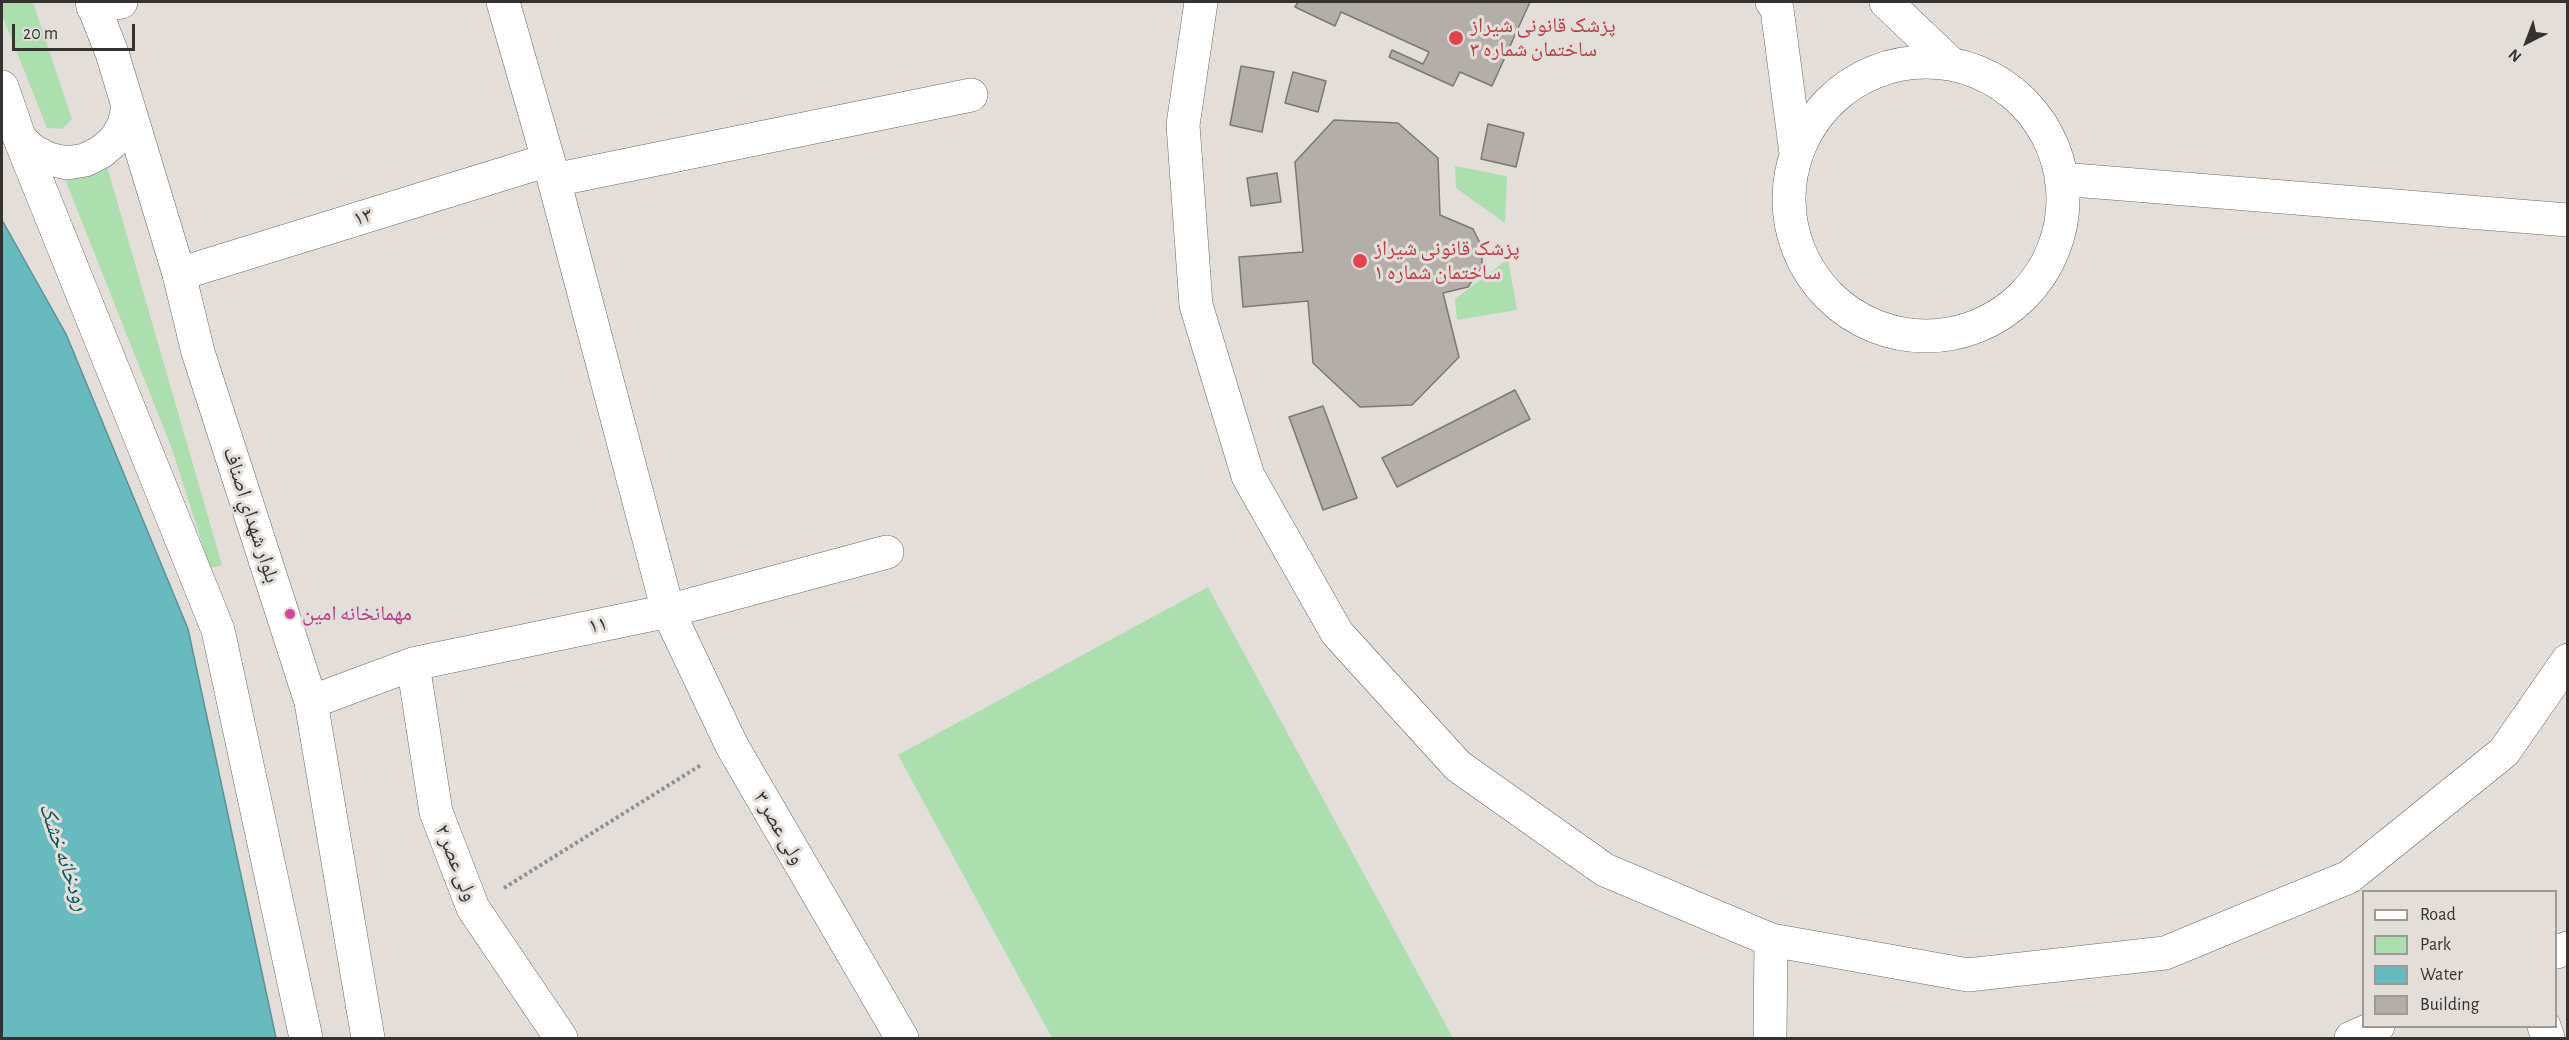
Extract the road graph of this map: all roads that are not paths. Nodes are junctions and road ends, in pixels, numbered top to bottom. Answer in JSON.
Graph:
{"nodes":[{"id":1,"x":503,"y":2,"type":"edge"},
{"id":2,"x":1201,"y":2,"type":"edge"},
{"id":3,"x":1772,"y":2,"type":"edge"},
{"id":4,"x":1886,"y":2,"type":"edge"},
{"id":5,"x":102,"y":3,"type":"edge"},
{"id":6,"x":1949,"y":62,"type":"junction"},
{"id":7,"x":2,"y":87,"type":"edge"},
{"id":8,"x":971,"y":95,"type":"dead end"},
{"id":9,"x":128,"y":107,"type":"junction"},
{"id":10,"x":20,"y":139,"type":"junction"},
{"id":11,"x":1796,"y":153,"type":"junction"},
{"id":12,"x":551,"y":170,"type":"junction"},
{"id":13,"x":2061,"y":179,"type":"junction"},
{"id":14,"x":2568,"y":220,"type":"edge"},
{"id":15,"x":179,"y":274,"type":"junction"},
{"id":16,"x":887,"y":552,"type":"dead end"},
{"id":17,"x":668,"y":611,"type":"junction"},
{"id":18,"x":2568,"y":660,"type":"edge"},
{"id":19,"x":413,"y":664,"type":"junction"},
{"id":20,"x":311,"y":702,"type":"junction"},
{"id":21,"x":1771,"y":940,"type":"junction"},
{"id":22,"x":2374,"y":1028,"type":"edge"},
{"id":23,"x":306,"y":1038,"type":"edge"},
{"id":24,"x":368,"y":1038,"type":"edge"},
{"id":25,"x":561,"y":1038,"type":"edge"},
{"id":26,"x":902,"y":1038,"type":"edge"},
{"id":27,"x":1770,"y":1038,"type":"edge"},
{"id":28,"x":2351,"y":1038,"type":"edge"}],
"edges":[{"from":1,"to":12,"type":"street","name":"ولی عصر ۳"},
{"from":2,"to":21,"type":"street"},
{"from":3,"to":11,"type":"street"},
{"from":4,"to":6,"type":"street"},
{"from":5,"to":9,"type":"street","name":"بلوار شهداي اصناف"},
{"from":6,"to":11,"type":"street"},
{"from":6,"to":13,"type":"street"},
{"from":7,"to":10,"type":"street"},
{"from":8,"to":12,"type":"street","name":"۱۳"},
{"from":9,"to":10,"type":"street"},
{"from":9,"to":15,"type":"street","name":"بلوار شهداي اصناف"},
{"from":10,"to":23,"type":"street"},
{"from":11,"to":13,"type":"street"},
{"from":12,"to":15,"type":"street","name":"۱۳"},
{"from":12,"to":17,"type":"street","name":"ولی عصر ۳"},
{"from":13,"to":14,"type":"street"},
{"from":15,"to":20,"type":"street","name":"بلوار شهداي اصناف"},
{"from":16,"to":17,"type":"street","name":"۱۱"},
{"from":17,"to":19,"type":"street","name":"۱۱"},
{"from":17,"to":26,"type":"street","name":"ولی عصر ۳"},
{"from":18,"to":21,"type":"street"},
{"from":19,"to":20,"type":"street","name":"۱۱"},
{"from":19,"to":25,"type":"street","name":"ولی عصر ۲"},
{"from":20,"to":24,"type":"street","name":"بلوار شهداي اصناف"},
{"from":21,"to":27,"type":"street"},
{"from":22,"to":28,"type":"street"}]}
